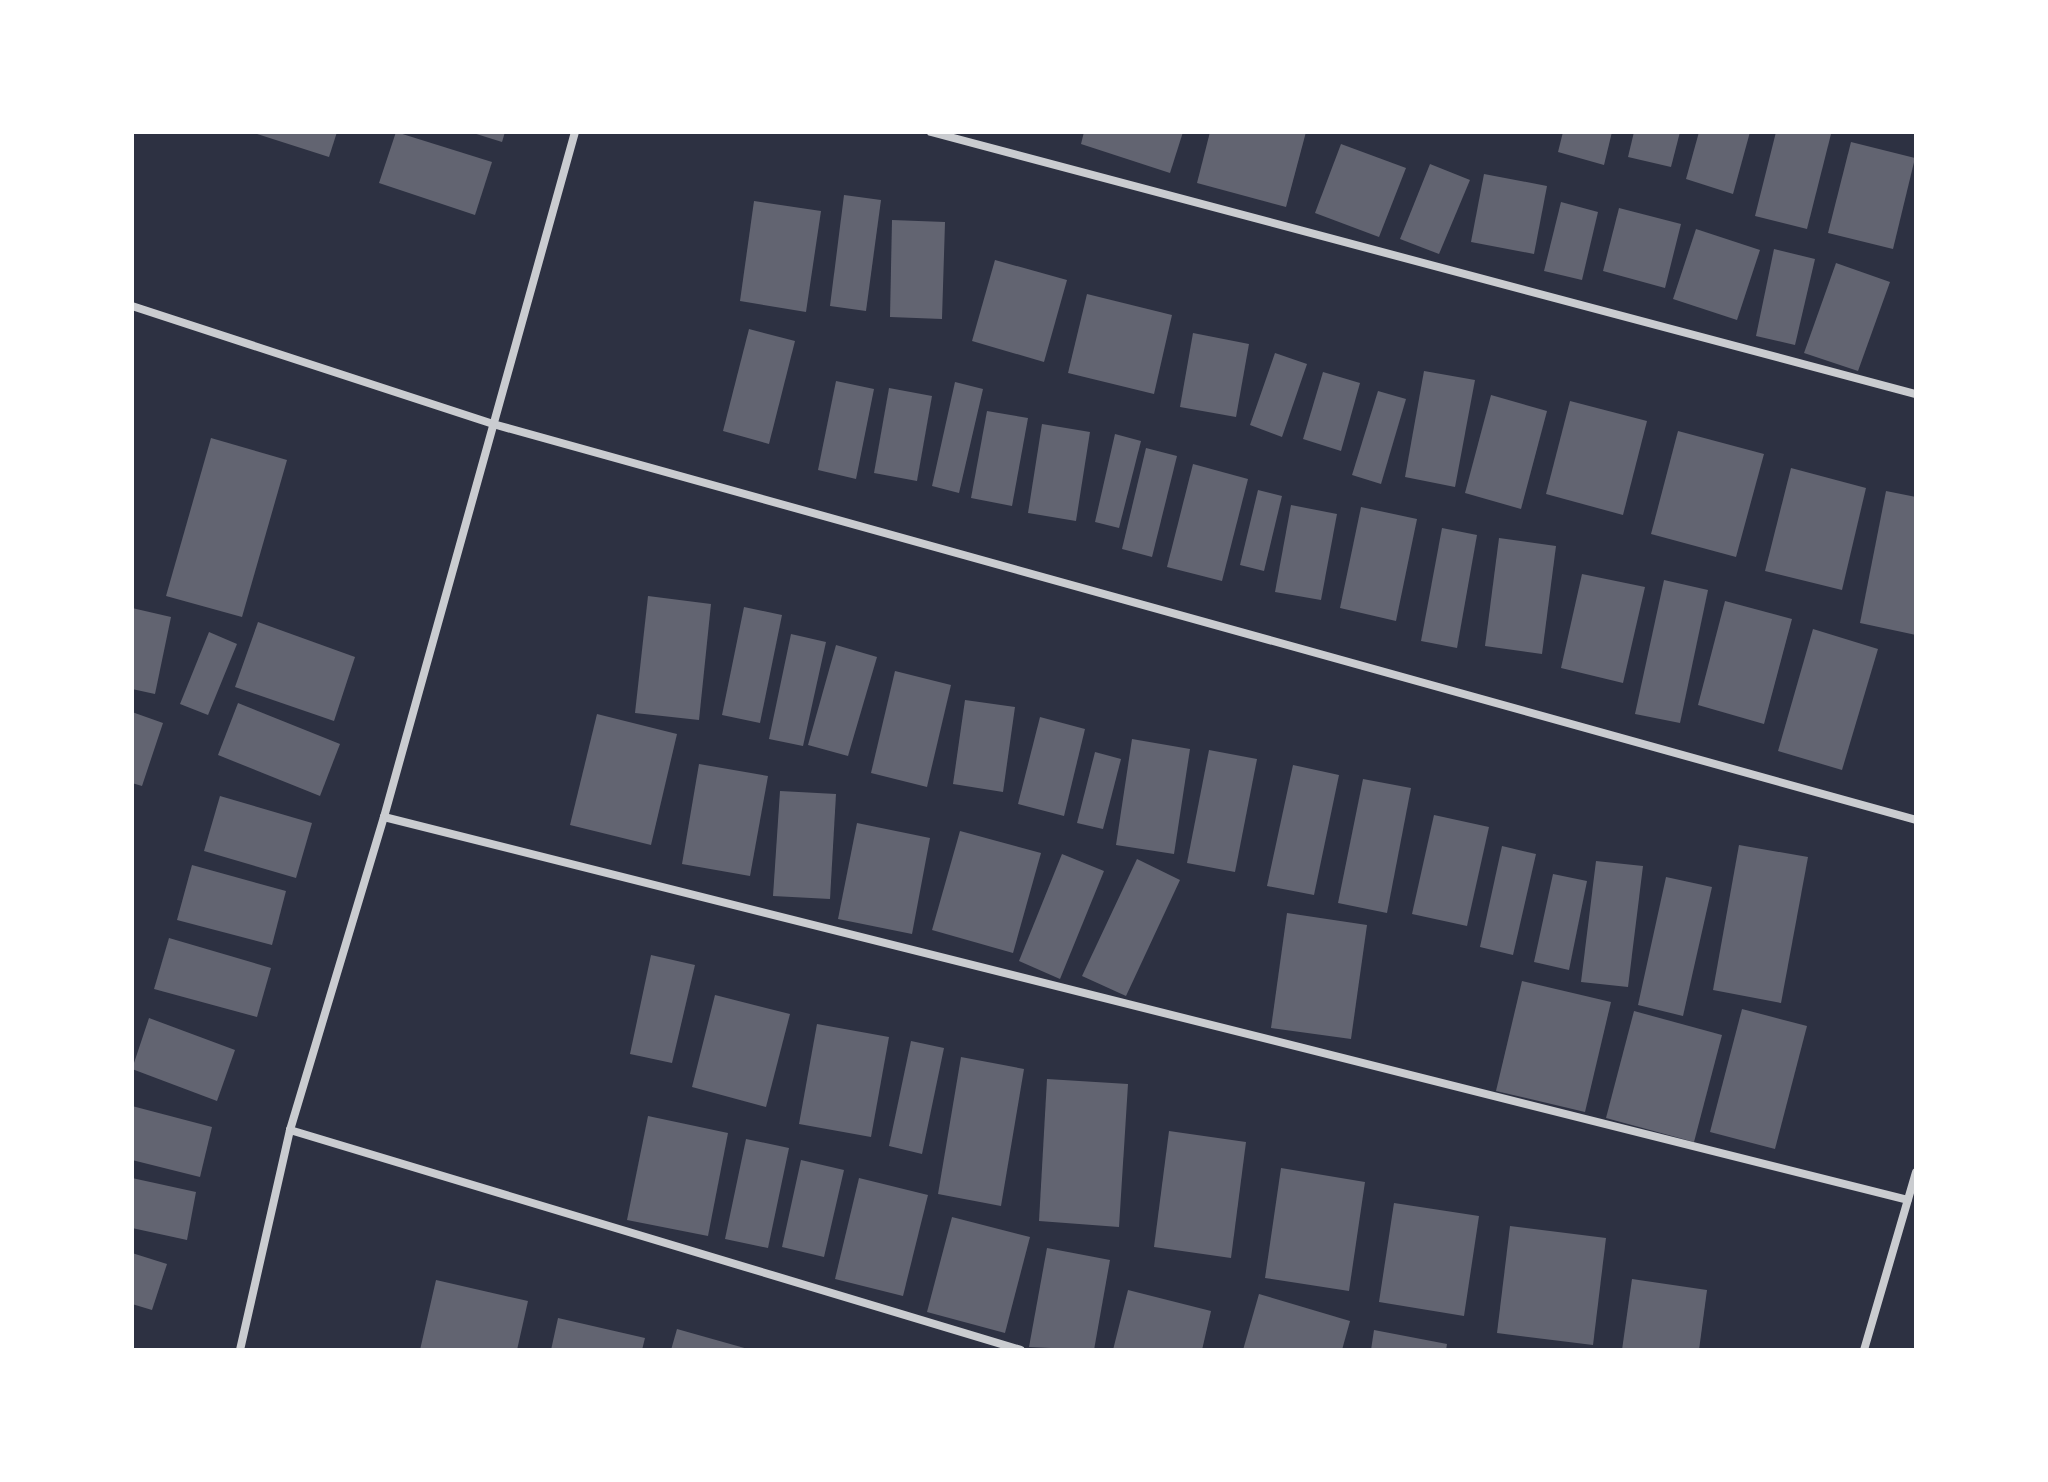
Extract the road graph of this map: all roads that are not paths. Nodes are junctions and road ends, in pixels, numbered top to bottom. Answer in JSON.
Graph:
{"nodes":[{"id":1,"x":575,"y":132,"type":"edge"},
{"id":2,"x":931,"y":132,"type":"edge"},
{"id":3,"x":132,"y":306,"type":"edge"},
{"id":4,"x":1916,"y":394,"type":"edge"},
{"id":5,"x":493,"y":424,"type":"junction"},
{"id":6,"x":384,"y":817,"type":"junction"},
{"id":7,"x":1916,"y":820,"type":"edge"},
{"id":8,"x":290,"y":1130,"type":"junction"},
{"id":9,"x":1916,"y":1172,"type":"edge"},
{"id":10,"x":1908,"y":1200,"type":"junction"},
{"id":11,"x":240,"y":1350,"type":"edge"},
{"id":12,"x":1021,"y":1350,"type":"edge"},
{"id":13,"x":1864,"y":1350,"type":"edge"}],
"edges":[{"from":1,"to":5,"type":"street"},
{"from":2,"to":4,"type":"street"},
{"from":3,"to":5,"type":"street"},
{"from":5,"to":6,"type":"street"},
{"from":5,"to":7,"type":"street"},
{"from":6,"to":8,"type":"street"},
{"from":6,"to":10,"type":"street"},
{"from":8,"to":11,"type":"street"},
{"from":8,"to":12,"type":"street"},
{"from":9,"to":10,"type":"street"},
{"from":10,"to":13,"type":"street"}]}
